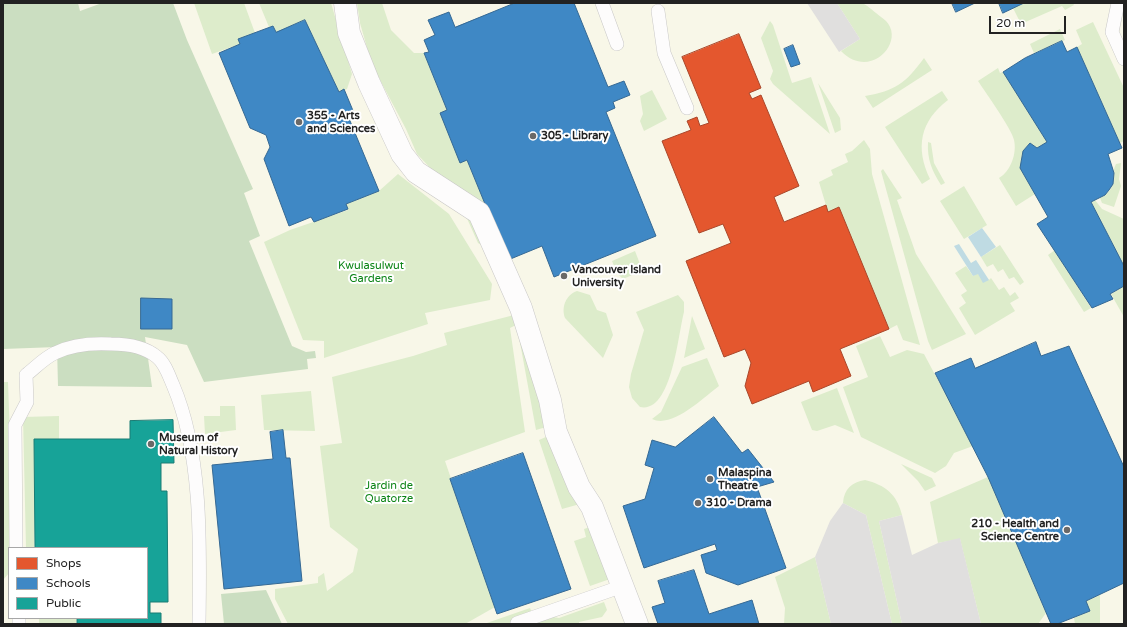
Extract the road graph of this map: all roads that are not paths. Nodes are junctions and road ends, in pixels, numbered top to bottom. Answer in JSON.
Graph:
{"nodes":[{"id":1,"x":345,"y":3,"type":"edge"},
{"id":2,"x":602,"y":3,"type":"edge"},
{"id":3,"x":1118,"y":3,"type":"edge"},
{"id":4,"x":658,"y":11,"type":"dead end"},
{"id":5,"x":617,"y":44,"type":"dead end"},
{"id":6,"x":1124,"y":59,"type":"edge"},
{"id":7,"x":687,"y":108,"type":"dead end"},
{"id":8,"x":16,"y":547,"type":"edge"},
{"id":9,"x":623,"y":586,"type":"junction"},
{"id":10,"x":517,"y":623,"type":"dead end"},
{"id":11,"x":199,"y":624,"type":"edge"},
{"id":12,"x":637,"y":624,"type":"edge"}],
"edges":[{"from":1,"to":9,"type":"street"},
{"from":2,"to":5,"type":"lane"},
{"from":3,"to":6,"type":"lane"},
{"from":4,"to":7,"type":"lane"},
{"from":8,"to":11,"type":"lane"},
{"from":9,"to":10,"type":"lane"},
{"from":9,"to":12,"type":"street"}]}
